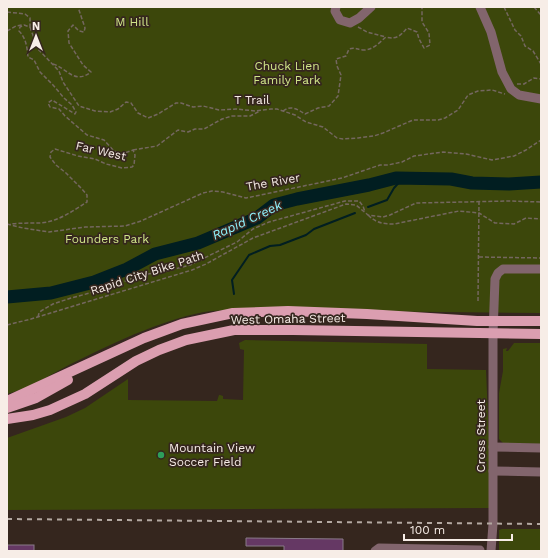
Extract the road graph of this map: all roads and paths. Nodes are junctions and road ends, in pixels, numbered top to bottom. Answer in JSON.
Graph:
{"nodes":[{"id":1,"x":78,"y":7,"type":"edge"},
{"id":2,"x":336,"y":7,"type":"edge"},
{"id":3,"x":371,"y":7,"type":"edge"},
{"id":4,"x":422,"y":7,"type":"edge"},
{"id":5,"x":480,"y":7,"type":"edge"},
{"id":6,"x":504,"y":7,"type":"edge"},
{"id":7,"x":534,"y":7,"type":"edge"},
{"id":8,"x":7,"y":12,"type":"edge"},
{"id":9,"x":541,"y":13,"type":"edge"},
{"id":10,"x":350,"y":23,"type":"junction"},
{"id":11,"x":24,"y":25,"type":"junction"},
{"id":12,"x":30,"y":27,"type":"junction"},
{"id":13,"x":7,"y":31,"type":"edge"},
{"id":14,"x":386,"y":37,"type":"junction"},
{"id":15,"x":51,"y":64,"type":"junction"},
{"id":16,"x":541,"y":64,"type":"edge"},
{"id":17,"x":541,"y":79,"type":"edge"},
{"id":18,"x":511,"y":89,"type":"junction"},
{"id":19,"x":541,"y":99,"type":"edge"},
{"id":20,"x":262,"y":110,"type":"junction"},
{"id":21,"x":283,"y":111,"type":"junction"},
{"id":22,"x":541,"y":140,"type":"edge"},
{"id":23,"x":133,"y":150,"type":"junction"},
{"id":24,"x":479,"y":201,"type":"junction"},
{"id":25,"x":541,"y":202,"type":"edge"},
{"id":26,"x":366,"y":213,"type":"junction"},
{"id":27,"x":479,"y":213,"type":"junction"},
{"id":28,"x":541,"y":219,"type":"edge"},
{"id":29,"x":8,"y":224,"type":"edge"},
{"id":30,"x":478,"y":257,"type":"junction"},
{"id":31,"x":541,"y":258,"type":"edge"},
{"id":32,"x":541,"y":269,"type":"edge"},
{"id":33,"x":478,"y":301,"type":"dead end"},
{"id":34,"x":38,"y":317,"type":"junction"},
{"id":35,"x":493,"y":321,"type":"junction"},
{"id":36,"x":541,"y":321,"type":"edge"},
{"id":37,"x":7,"y":325,"type":"edge"},
{"id":38,"x":493,"y":334,"type":"junction"},
{"id":39,"x":541,"y":334,"type":"edge"},
{"id":40,"x":116,"y":352,"type":"junction"},
{"id":41,"x":7,"y":401,"type":"edge"},
{"id":42,"x":7,"y":408,"type":"edge"},
{"id":43,"x":33,"y":415,"type":"junction"},
{"id":44,"x":7,"y":419,"type":"edge"},
{"id":45,"x":7,"y":426,"type":"edge"},
{"id":46,"x":494,"y":447,"type":"junction"},
{"id":47,"x":541,"y":448,"type":"edge"},
{"id":48,"x":493,"y":471,"type":"junction"},
{"id":49,"x":541,"y":472,"type":"edge"},
{"id":50,"x":414,"y":550,"type":"edge"},
{"id":51,"x":480,"y":550,"type":"edge"},
{"id":52,"x":491,"y":550,"type":"edge"},
{"id":53,"x":375,"y":551,"type":"edge"}],
"edges":[{"from":1,"to":15,"type":"path"},
{"from":2,"to":10,"type":"street"},
{"from":3,"to":10,"type":"street"},
{"from":4,"to":14,"type":"path"},
{"from":5,"to":18,"type":"street"},
{"from":6,"to":16,"type":"path"},
{"from":7,"to":9,"type":"path"},
{"from":8,"to":12,"type":"path"},
{"from":10,"to":14,"type":"path"},
{"from":11,"to":12,"type":"path"},
{"from":11,"to":13,"type":"path"},
{"from":11,"to":23,"type":"path","name":"Far West"},
{"from":12,"to":15,"type":"path","name":"T Trail"},
{"from":14,"to":21,"type":"path"},
{"from":15,"to":20,"type":"path","name":"T Trail"},
{"from":17,"to":18,"type":"path"},
{"from":18,"to":19,"type":"street"},
{"from":18,"to":21,"type":"path","name":"T Trail"},
{"from":20,"to":21,"type":"path","name":"T Trail"},
{"from":20,"to":23,"type":"path"},
{"from":22,"to":29,"type":"path","name":"The River"},
{"from":23,"to":29,"type":"path","name":"Far West"},
{"from":24,"to":25,"type":"path","name":"Rapid City Bike Path"},
{"from":24,"to":26,"type":"path","name":"Rapid City Bike Path"},
{"from":24,"to":27,"type":"path"},
{"from":26,"to":27,"type":"path"},
{"from":26,"to":34,"type":"path","name":"Rapid City Bike Path"},
{"from":26,"to":34,"type":"path"},
{"from":27,"to":28,"type":"path"},
{"from":27,"to":30,"type":"path"},
{"from":30,"to":31,"type":"path"},
{"from":30,"to":33,"type":"path"},
{"from":32,"to":35,"type":"street","name":"Cross Street"},
{"from":34,"to":37,"type":"path","name":"Rapid City Bike Path"},
{"from":35,"to":36,"type":"main road","name":"West Omaha Street"},
{"from":35,"to":38,"type":"street","name":"Cross Street"},
{"from":35,"to":40,"type":"main road","name":"West Omaha Street"},
{"from":38,"to":39,"type":"main road","name":"West Omaha Street"},
{"from":38,"to":43,"type":"main road","name":"West Omaha Street"},
{"from":38,"to":46,"type":"street","name":"Cross Street"},
{"from":40,"to":41,"type":"main road","name":"West Omaha Street"},
{"from":40,"to":42,"type":"main road"},
{"from":43,"to":44,"type":"main road","name":"West Omaha Street"},
{"from":43,"to":45,"type":"main road"},
{"from":46,"to":47,"type":"street"},
{"from":46,"to":48,"type":"street","name":"Cross Street"},
{"from":48,"to":49,"type":"street"},
{"from":48,"to":52,"type":"street","name":"Cross Street"},
{"from":50,"to":51,"type":"street"},
{"from":50,"to":53,"type":"street"},
{"from":51,"to":52,"type":"street"}]}
